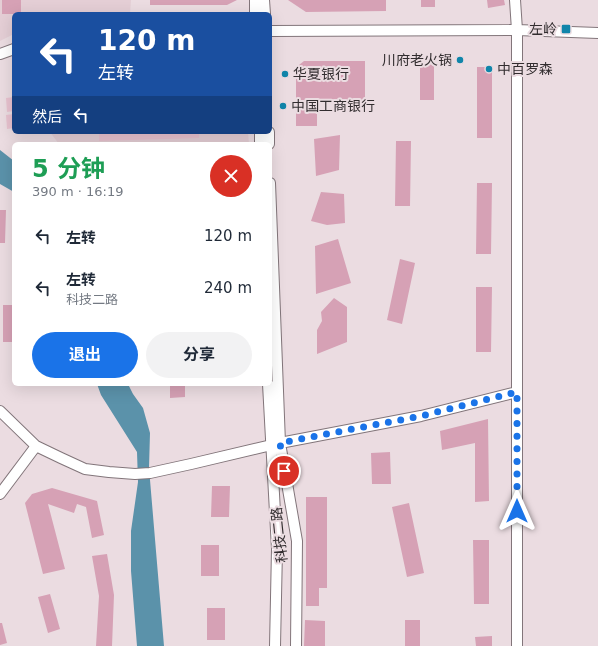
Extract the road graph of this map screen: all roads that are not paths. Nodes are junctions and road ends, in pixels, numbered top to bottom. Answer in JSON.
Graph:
{"nodes":[{"id":1,"x":255,"y":0,"type":"edge"},
{"id":2,"x":264,"y":0,"type":"edge"},
{"id":3,"x":515,"y":0,"type":"edge"},
{"id":4,"x":255,"y":12,"type":"edge"},
{"id":5,"x":265,"y":12,"type":"edge"},
{"id":6,"x":517,"y":30,"type":"junction"},
{"id":7,"x":272,"y":31,"type":"edge"},
{"id":8,"x":598,"y":32,"type":"edge"},
{"id":9,"x":12,"y":50,"type":"edge"},
{"id":10,"x":0,"y":54,"type":"edge"},
{"id":11,"x":272,"y":287,"type":"edge"},
{"id":12,"x":268,"y":386,"type":"edge"},
{"id":13,"x":517,"y":392,"type":"junction"},
{"id":14,"x":0,"y":411,"type":"edge"},
{"id":15,"x":275,"y":444,"type":"junction"},
{"id":16,"x":36,"y":446,"type":"junction"},
{"id":17,"x":0,"y":494,"type":"edge"},
{"id":18,"x":275,"y":646,"type":"edge"},
{"id":19,"x":296,"y":646,"type":"edge"},
{"id":20,"x":517,"y":646,"type":"edge"}],
"edges":[{"from":1,"to":4,"type":"street"},
{"from":2,"to":5,"type":"street"},
{"from":3,"to":6,"type":"street"},
{"from":6,"to":7,"type":"street"},
{"from":6,"to":8,"type":"street"},
{"from":6,"to":13,"type":"street"},
{"from":9,"to":10,"type":"street"},
{"from":11,"to":15,"type":"street","name":"科技二路"},
{"from":12,"to":15,"type":"street","name":"科技二路"},
{"from":13,"to":15,"type":"street"},
{"from":13,"to":20,"type":"street"},
{"from":14,"to":16,"type":"street"},
{"from":15,"to":16,"type":"street"},
{"from":15,"to":18,"type":"street","name":"科技二路"},
{"from":15,"to":19,"type":"street","name":"科技二路"},
{"from":16,"to":17,"type":"street"}]}
